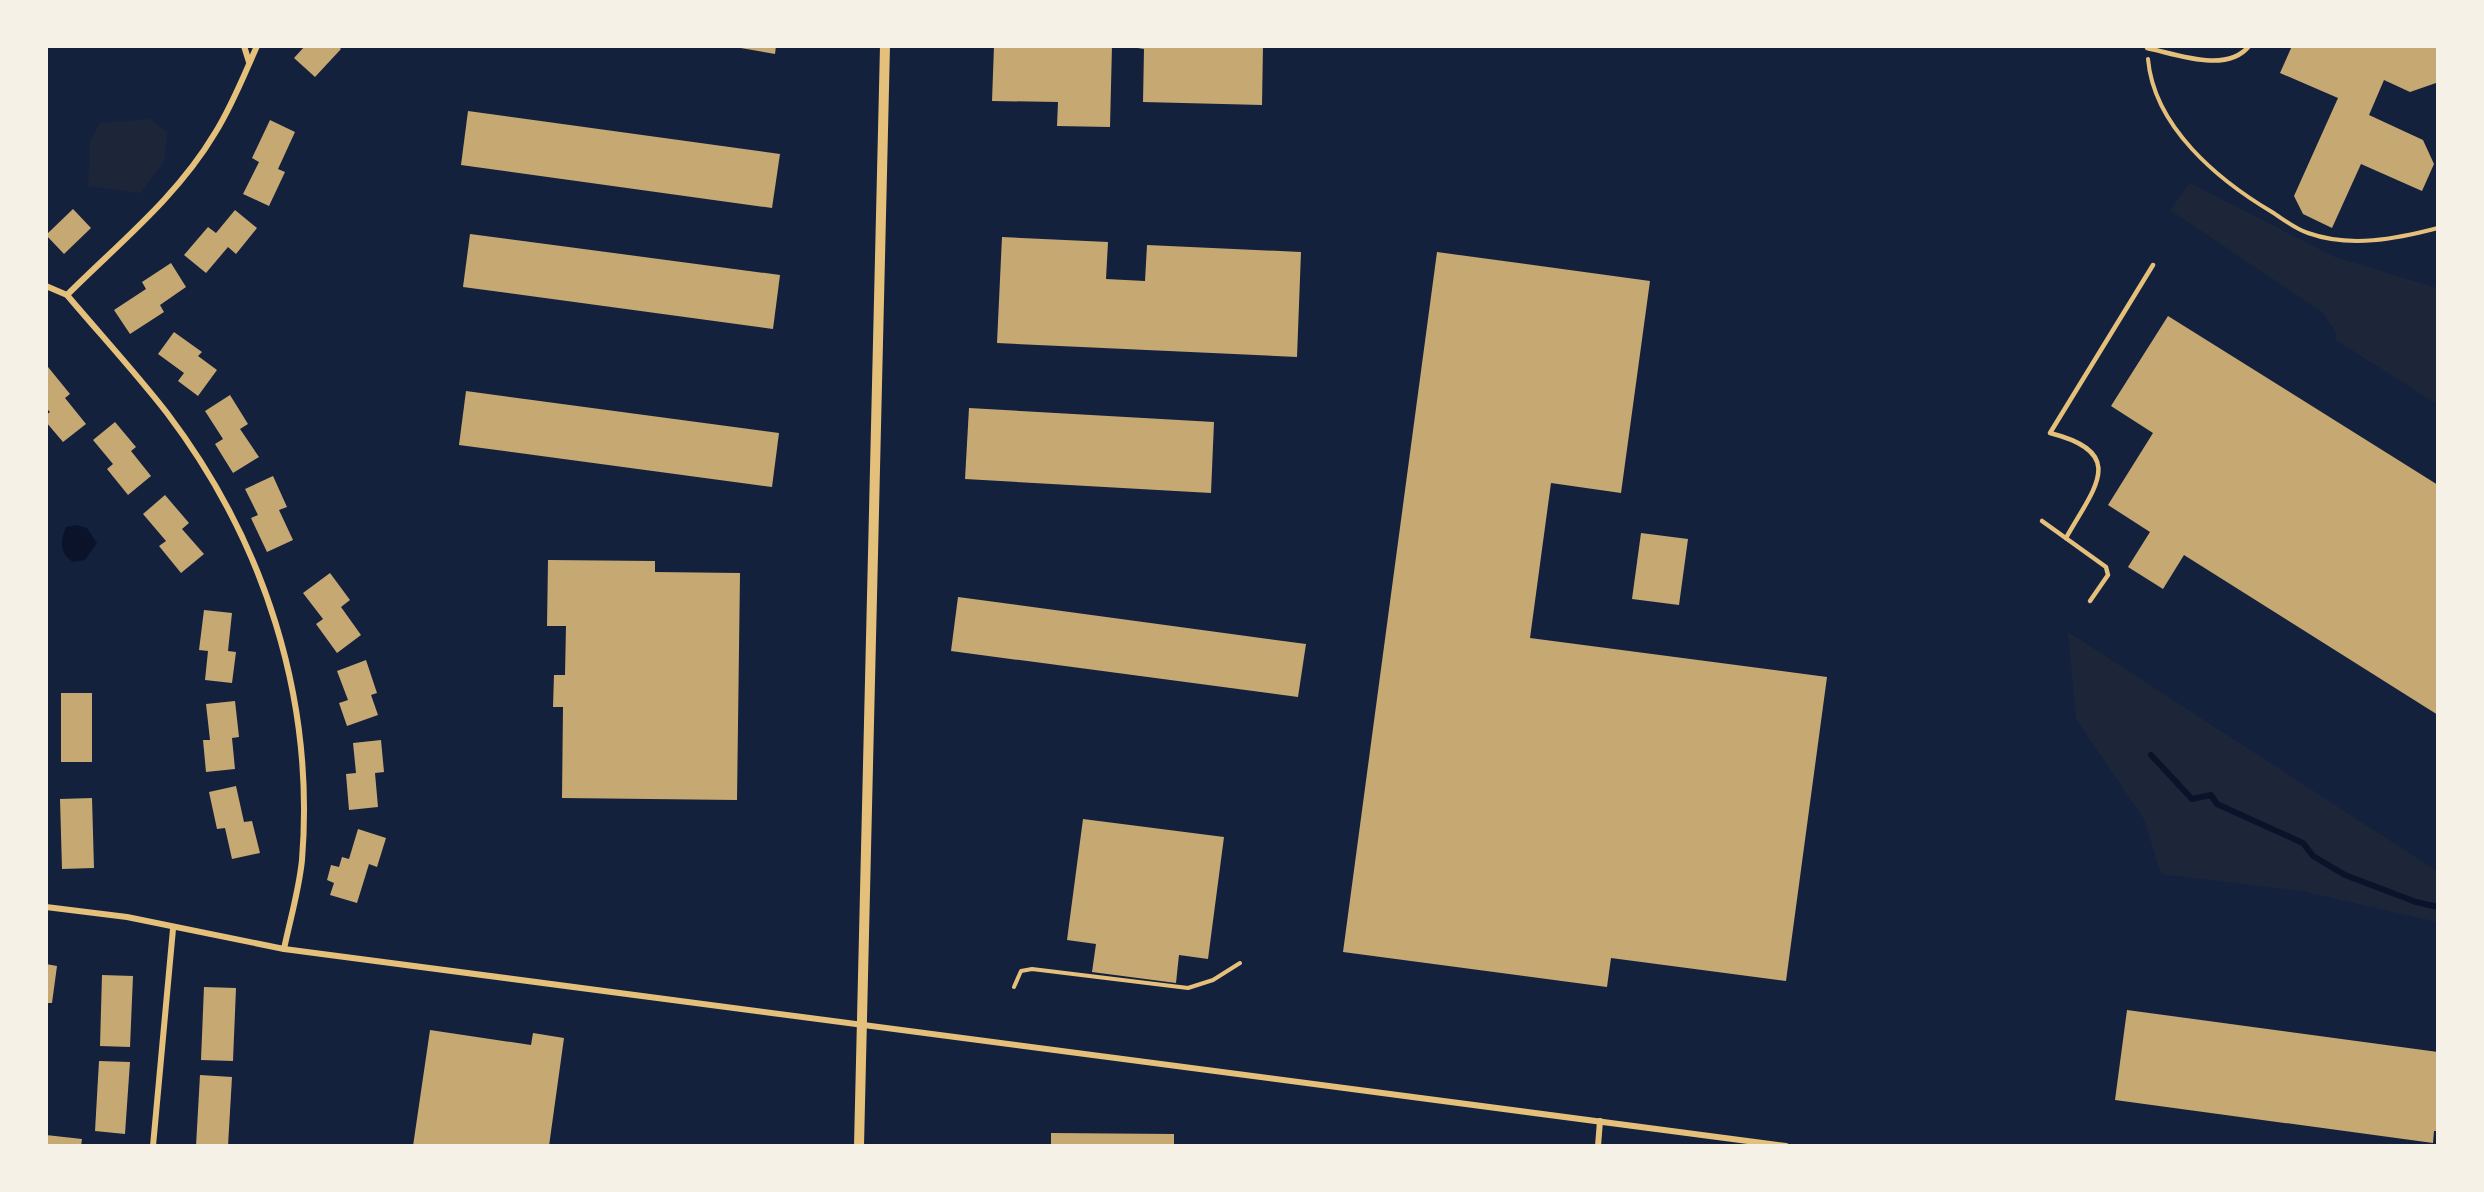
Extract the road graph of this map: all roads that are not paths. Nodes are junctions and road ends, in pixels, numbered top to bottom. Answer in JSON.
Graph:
{"nodes":[{"id":1,"x":244,"y":46,"type":"edge"},
{"id":2,"x":257,"y":46,"type":"edge"},
{"id":3,"x":885,"y":46,"type":"edge"},
{"id":4,"x":2249,"y":46,"type":"edge"},
{"id":5,"x":2147,"y":48,"type":"edge"},
{"id":6,"x":250,"y":62,"type":"junction"},
{"id":7,"x":2153,"y":265,"type":"dead end"},
{"id":8,"x":46,"y":286,"type":"edge"},
{"id":9,"x":67,"y":295,"type":"junction"},
{"id":10,"x":2042,"y":521,"type":"dead end"},
{"id":11,"x":2066,"y":538,"type":"junction"},
{"id":12,"x":2090,"y":601,"type":"dead end"},
{"id":13,"x":46,"y":907,"type":"edge"},
{"id":14,"x":173,"y":929,"type":"junction"},
{"id":15,"x":284,"y":950,"type":"junction"},
{"id":16,"x":861,"y":1026,"type":"junction"},
{"id":17,"x":1600,"y":1121,"type":"junction"},
{"id":18,"x":153,"y":1146,"type":"edge"},
{"id":19,"x":859,"y":1146,"type":"edge"},
{"id":20,"x":1598,"y":1146,"type":"edge"},
{"id":21,"x":1786,"y":1146,"type":"edge"}],
"edges":[{"from":1,"to":6,"type":"street"},
{"from":2,"to":6,"type":"street"},
{"from":3,"to":16,"type":"street"},
{"from":4,"to":5,"type":"lane"},
{"from":6,"to":9,"type":"street"},
{"from":7,"to":11,"type":"lane"},
{"from":8,"to":9,"type":"street"},
{"from":9,"to":15,"type":"street"},
{"from":10,"to":11,"type":"lane"},
{"from":11,"to":12,"type":"lane"},
{"from":13,"to":14,"type":"street"},
{"from":14,"to":15,"type":"street"},
{"from":14,"to":18,"type":"street"},
{"from":15,"to":16,"type":"street"},
{"from":16,"to":17,"type":"street"},
{"from":16,"to":19,"type":"street"},
{"from":17,"to":20,"type":"street"},
{"from":17,"to":21,"type":"street"}]}
